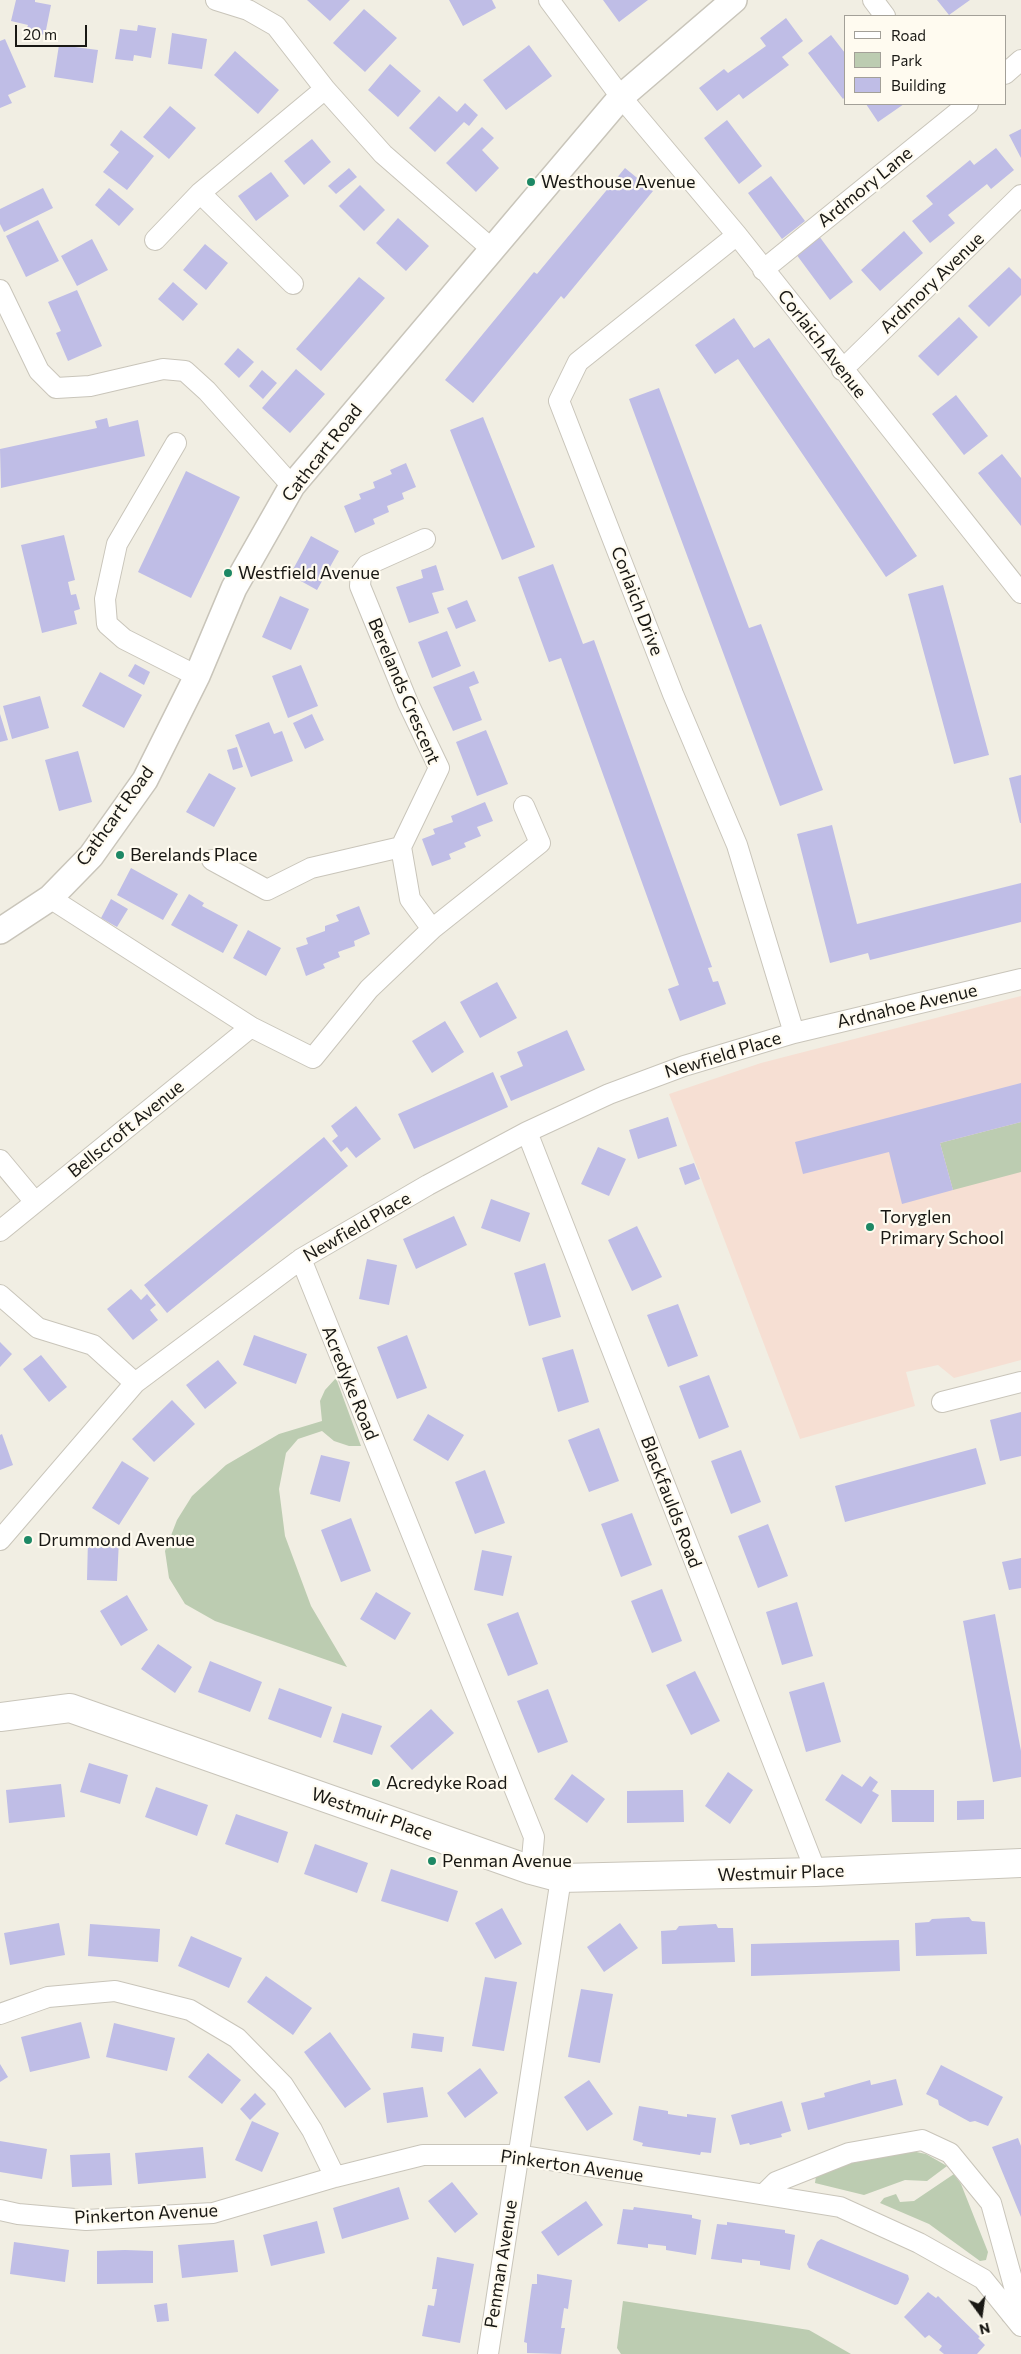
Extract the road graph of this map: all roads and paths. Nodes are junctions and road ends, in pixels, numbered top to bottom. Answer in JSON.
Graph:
{"nodes":[{"id":1,"x":216,"y":0,"type":"edge"},
{"id":2,"x":549,"y":0,"type":"edge"},
{"id":3,"x":734,"y":0,"type":"edge"},
{"id":4,"x":873,"y":0,"type":"edge"},
{"id":5,"x":884,"y":15,"type":"edge"},
{"id":6,"x":1021,"y":60,"type":"edge"},
{"id":7,"x":1006,"y":73,"type":"edge"},
{"id":8,"x":325,"y":89,"type":"junction"},
{"id":9,"x":621,"y":97,"type":"junction"},
{"id":10,"x":967,"y":105,"type":"edge"},
{"id":11,"x":200,"y":193,"type":"junction"},
{"id":12,"x":1021,"y":195,"type":"edge"},
{"id":13,"x":737,"y":235,"type":"junction"},
{"id":14,"x":155,"y":240,"type":"dead end"},
{"id":15,"x":493,"y":250,"type":"junction"},
{"id":16,"x":763,"y":270,"type":"junction"},
{"id":17,"x":292,"y":284,"type":"dead end"},
{"id":18,"x":0,"y":290,"type":"edge"},
{"id":19,"x":842,"y":370,"type":"junction"},
{"id":20,"x":176,"y":443,"type":"dead end"},
{"id":21,"x":292,"y":486,"type":"junction"},
{"id":22,"x":425,"y":539,"type":"dead end"},
{"id":23,"x":1021,"y":593,"type":"edge"},
{"id":24,"x":198,"y":676,"type":"junction"},
{"id":25,"x":524,"y":806,"type":"dead end"},
{"id":26,"x":401,"y":847,"type":"junction"},
{"id":27,"x":212,"y":860,"type":"dead end"},
{"id":28,"x":50,"y":898,"type":"junction"},
{"id":29,"x":432,"y":929,"type":"junction"},
{"id":30,"x":0,"y":931,"type":"edge"},
{"id":31,"x":1021,"y":979,"type":"edge"},
{"id":32,"x":251,"y":1027,"type":"junction"},
{"id":33,"x":794,"y":1033,"type":"junction"},
{"id":34,"x":527,"y":1132,"type":"junction"},
{"id":35,"x":0,"y":1160,"type":"edge"},
{"id":36,"x":35,"y":1202,"type":"junction"},
{"id":37,"x":0,"y":1230,"type":"edge"},
{"id":38,"x":301,"y":1259,"type":"junction"},
{"id":39,"x":0,"y":1295,"type":"edge"},
{"id":40,"x":1021,"y":1382,"type":"edge"},
{"id":41,"x":135,"y":1383,"type":"junction"},
{"id":42,"x":942,"y":1402,"type":"dead end"},
{"id":43,"x":0,"y":1540,"type":"edge"},
{"id":44,"x":0,"y":1717,"type":"edge"},
{"id":45,"x":1021,"y":1863,"type":"edge"},
{"id":46,"x":531,"y":1870,"type":"junction"},
{"id":47,"x":816,"y":1872,"type":"junction"},
{"id":48,"x":561,"y":1878,"type":"junction"},
{"id":49,"x":0,"y":2014,"type":"edge"},
{"id":50,"x":518,"y":2155,"type":"junction"},
{"id":51,"x":335,"y":2177,"type":"junction"},
{"id":52,"x":764,"y":2194,"type":"junction"},
{"id":53,"x":0,"y":2210,"type":"edge"},
{"id":54,"x":1016,"y":2320,"type":"edge"},
{"id":55,"x":488,"y":2354,"type":"edge"}],
"edges":[{"from":1,"to":8,"type":"street"},
{"from":2,"to":9,"type":"street","name":"Corlaich Avenue"},
{"from":3,"to":9,"type":"street","name":"Cathcart Road"},
{"from":4,"to":5,"type":"street"},
{"from":6,"to":7,"type":"street"},
{"from":8,"to":11,"type":"street"},
{"from":8,"to":15,"type":"street"},
{"from":9,"to":13,"type":"street","name":"Corlaich Avenue"},
{"from":9,"to":15,"type":"street","name":"Cathcart Road"},
{"from":10,"to":16,"type":"street","name":"Ardmory Lane"},
{"from":11,"to":14,"type":"street"},
{"from":11,"to":17,"type":"street"},
{"from":12,"to":19,"type":"street","name":"Ardmory Avenue"},
{"from":13,"to":16,"type":"street","name":"Corlaich Avenue"},
{"from":13,"to":33,"type":"street","name":"Corlaich Drive"},
{"from":15,"to":21,"type":"street","name":"Cathcart Road"},
{"from":16,"to":19,"type":"street","name":"Corlaich Avenue"},
{"from":18,"to":21,"type":"street"},
{"from":19,"to":23,"type":"street","name":"Corlaich Avenue"},
{"from":20,"to":24,"type":"street"},
{"from":21,"to":24,"type":"street","name":"Cathcart Road"},
{"from":22,"to":26,"type":"street","name":"Berelands Crescent"},
{"from":24,"to":28,"type":"street","name":"Cathcart Road"},
{"from":25,"to":29,"type":"street"},
{"from":26,"to":27,"type":"street"},
{"from":26,"to":29,"type":"street"},
{"from":28,"to":30,"type":"street","name":"Cathcart Road"},
{"from":28,"to":32,"type":"street"},
{"from":29,"to":32,"type":"street"},
{"from":31,"to":33,"type":"street","name":"Ardnahoe Avenue"},
{"from":32,"to":36,"type":"street","name":"Bellscroft Avenue"},
{"from":33,"to":34,"type":"street","name":"Newfield Place"},
{"from":34,"to":38,"type":"street","name":"Newfield Place"},
{"from":34,"to":47,"type":"street","name":"Blackfaulds Road"},
{"from":35,"to":36,"type":"street"},
{"from":36,"to":37,"type":"street","name":"Bellscroft Avenue"},
{"from":38,"to":41,"type":"street","name":"Newfield Place"},
{"from":38,"to":46,"type":"street","name":"Acredyke Road"},
{"from":39,"to":41,"type":"street"},
{"from":40,"to":42,"type":"street"},
{"from":41,"to":43,"type":"street","name":"Newfield Place"},
{"from":44,"to":46,"type":"main road","name":"Westmuir Place"},
{"from":45,"to":47,"type":"main road","name":"Westmuir Place"},
{"from":46,"to":48,"type":"main road","name":"Westmuir Place"},
{"from":47,"to":48,"type":"main road","name":"Westmuir Place"},
{"from":48,"to":50,"type":"street","name":"Penman Avenue"},
{"from":49,"to":51,"type":"street"},
{"from":50,"to":51,"type":"street","name":"Pinkerton Avenue"},
{"from":50,"to":52,"type":"street","name":"Pinkerton Avenue"},
{"from":50,"to":55,"type":"street","name":"Penman Avenue"},
{"from":51,"to":53,"type":"street","name":"Pinkerton Avenue"},
{"from":52,"to":54,"type":"street","name":"Pinkerton Avenue"},
{"from":52,"to":54,"type":"street"}]}
